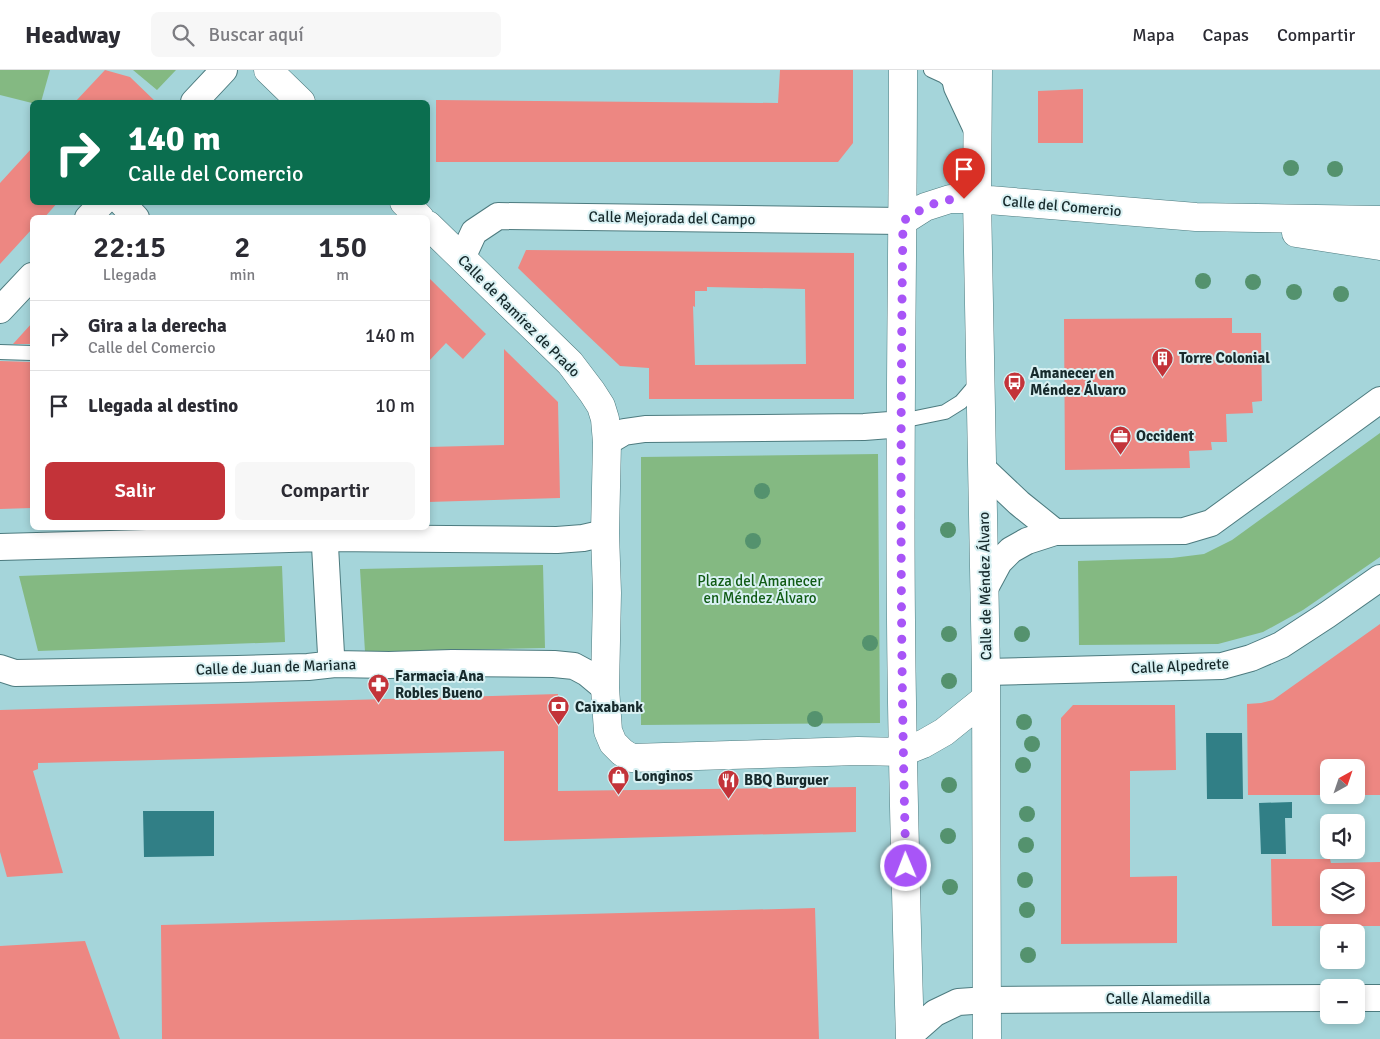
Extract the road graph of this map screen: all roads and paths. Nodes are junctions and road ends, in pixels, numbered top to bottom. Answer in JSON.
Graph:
{"nodes":[{"id":1,"x":224,"y":70,"type":"edge"},
{"id":2,"x":268,"y":70,"type":"edge"},
{"id":3,"x":903,"y":70,"type":"edge"},
{"id":4,"x":931,"y":70,"type":"edge"},
{"id":5,"x":963,"y":76,"type":"edge"},
{"id":6,"x":196,"y":100,"type":"edge"},
{"id":7,"x":299,"y":100,"type":"edge"},
{"id":8,"x":977,"y":199,"type":"junction"},
{"id":9,"x":100,"y":205,"type":"edge"},
{"id":10,"x":124,"y":205,"type":"edge"},
{"id":11,"x":407,"y":205,"type":"edge"},
{"id":12,"x":91,"y":215,"type":"edge"},
{"id":13,"x":133,"y":215,"type":"edge"},
{"id":14,"x":417,"y":215,"type":"edge"},
{"id":15,"x":1196,"y":217,"type":"junction"},
{"id":16,"x":1380,"y":220,"type":"edge"},
{"id":17,"x":903,"y":221,"type":"junction"},
{"id":18,"x":430,"y":227,"type":"edge"},
{"id":19,"x":1380,"y":246,"type":"edge"},
{"id":20,"x":462,"y":258,"type":"junction"},
{"id":21,"x":30,"y":278,"type":"edge"},
{"id":22,"x":0,"y":310,"type":"edge"},
{"id":23,"x":0,"y":352,"type":"edge"},
{"id":24,"x":30,"y":353,"type":"edge"},
{"id":25,"x":980,"y":378,"type":"junction"},
{"id":26,"x":1380,"y":400,"type":"edge"},
{"id":27,"x":901,"y":421,"type":"junction"},
{"id":28,"x":607,"y":442,"type":"junction"},
{"id":29,"x":982,"y":469,"type":"junction"},
{"id":30,"x":1055,"y":532,"type":"junction"},
{"id":31,"x":324,"y":533,"type":"edge"},
{"id":32,"x":605,"y":533,"type":"junction"},
{"id":33,"x":0,"y":547,"type":"edge"},
{"id":34,"x":1380,"y":578,"type":"edge"},
{"id":35,"x":985,"y":588,"type":"junction"},
{"id":36,"x":335,"y":664,"type":"junction"},
{"id":37,"x":0,"y":668,"type":"edge"},
{"id":38,"x":986,"y":672,"type":"junction"},
{"id":39,"x":605,"y":688,"type":"junction"},
{"id":40,"x":985,"y":699,"type":"junction"},
{"id":41,"x":903,"y":752,"type":"junction"},
{"id":42,"x":1320,"y":998,"type":"edge"},
{"id":43,"x":1365,"y":998,"type":"edge"},
{"id":44,"x":1380,"y":998,"type":"edge"},
{"id":45,"x":987,"y":1000,"type":"junction"},
{"id":46,"x":910,"y":1037,"type":"edge"},
{"id":47,"x":987,"y":1039,"type":"edge"}],
"edges":[{"from":1,"to":6,"type":"street"},
{"from":2,"to":7,"type":"main road"},
{"from":3,"to":17,"type":"main road"},
{"from":4,"to":5,"type":"lane","name":"Calle de Méndez Álvaro"},
{"from":5,"to":8,"type":"main road","name":"Calle de Méndez Álvaro"},
{"from":8,"to":15,"type":"main road","name":"Calle del Comercio"},
{"from":8,"to":17,"type":"main road","name":"Calle del Comercio"},
{"from":8,"to":25,"type":"main road","name":"Calle de Méndez Álvaro"},
{"from":9,"to":12,"type":"street"},
{"from":10,"to":13,"type":"street"},
{"from":11,"to":14,"type":"main road"},
{"from":15,"to":16,"type":"main road","name":"Calle del Comercio"},
{"from":15,"to":19,"type":"main road","name":"Calle del Comercio"},
{"from":17,"to":20,"type":"street","name":"Calle Mejorada del Campo"},
{"from":17,"to":27,"type":"main road"},
{"from":18,"to":20,"type":"main road","name":"Calle de Ramírez de Prado"},
{"from":20,"to":28,"type":"main road","name":"Calle de Ramírez de Prado"},
{"from":21,"to":22,"type":"street"},
{"from":23,"to":24,"type":"lane"},
{"from":25,"to":27,"type":"lane"},
{"from":25,"to":29,"type":"main road","name":"Calle de Méndez Álvaro"},
{"from":26,"to":30,"type":"street"},
{"from":27,"to":28,"type":"street"},
{"from":27,"to":41,"type":"main road"},
{"from":28,"to":32,"type":"main road"},
{"from":29,"to":30,"type":"street"},
{"from":29,"to":35,"type":"main road","name":"Calle de Méndez Álvaro"},
{"from":30,"to":35,"type":"street"},
{"from":31,"to":32,"type":"street"},
{"from":31,"to":33,"type":"street"},
{"from":31,"to":36,"type":"street"},
{"from":32,"to":39,"type":"main road"},
{"from":34,"to":38,"type":"street","name":"Calle Alpedrete"},
{"from":35,"to":38,"type":"main road","name":"Calle de Méndez Álvaro"},
{"from":36,"to":37,"type":"street","name":"Calle de Juan de Mariana"},
{"from":36,"to":39,"type":"street","name":"Calle de Juan de Mariana"},
{"from":38,"to":40,"type":"main road","name":"Calle de Méndez Álvaro"},
{"from":39,"to":41,"type":"main road"},
{"from":40,"to":41,"type":"main road"},
{"from":40,"to":45,"type":"main road","name":"Calle de Méndez Álvaro"},
{"from":41,"to":46,"type":"main road"},
{"from":42,"to":45,"type":"street","name":"Calle Alamedilla"},
{"from":43,"to":44,"type":"street"},
{"from":45,"to":46,"type":"street","name":"Calle Alamedilla"},
{"from":45,"to":47,"type":"main road","name":"Calle de Méndez Álvaro"}]}
